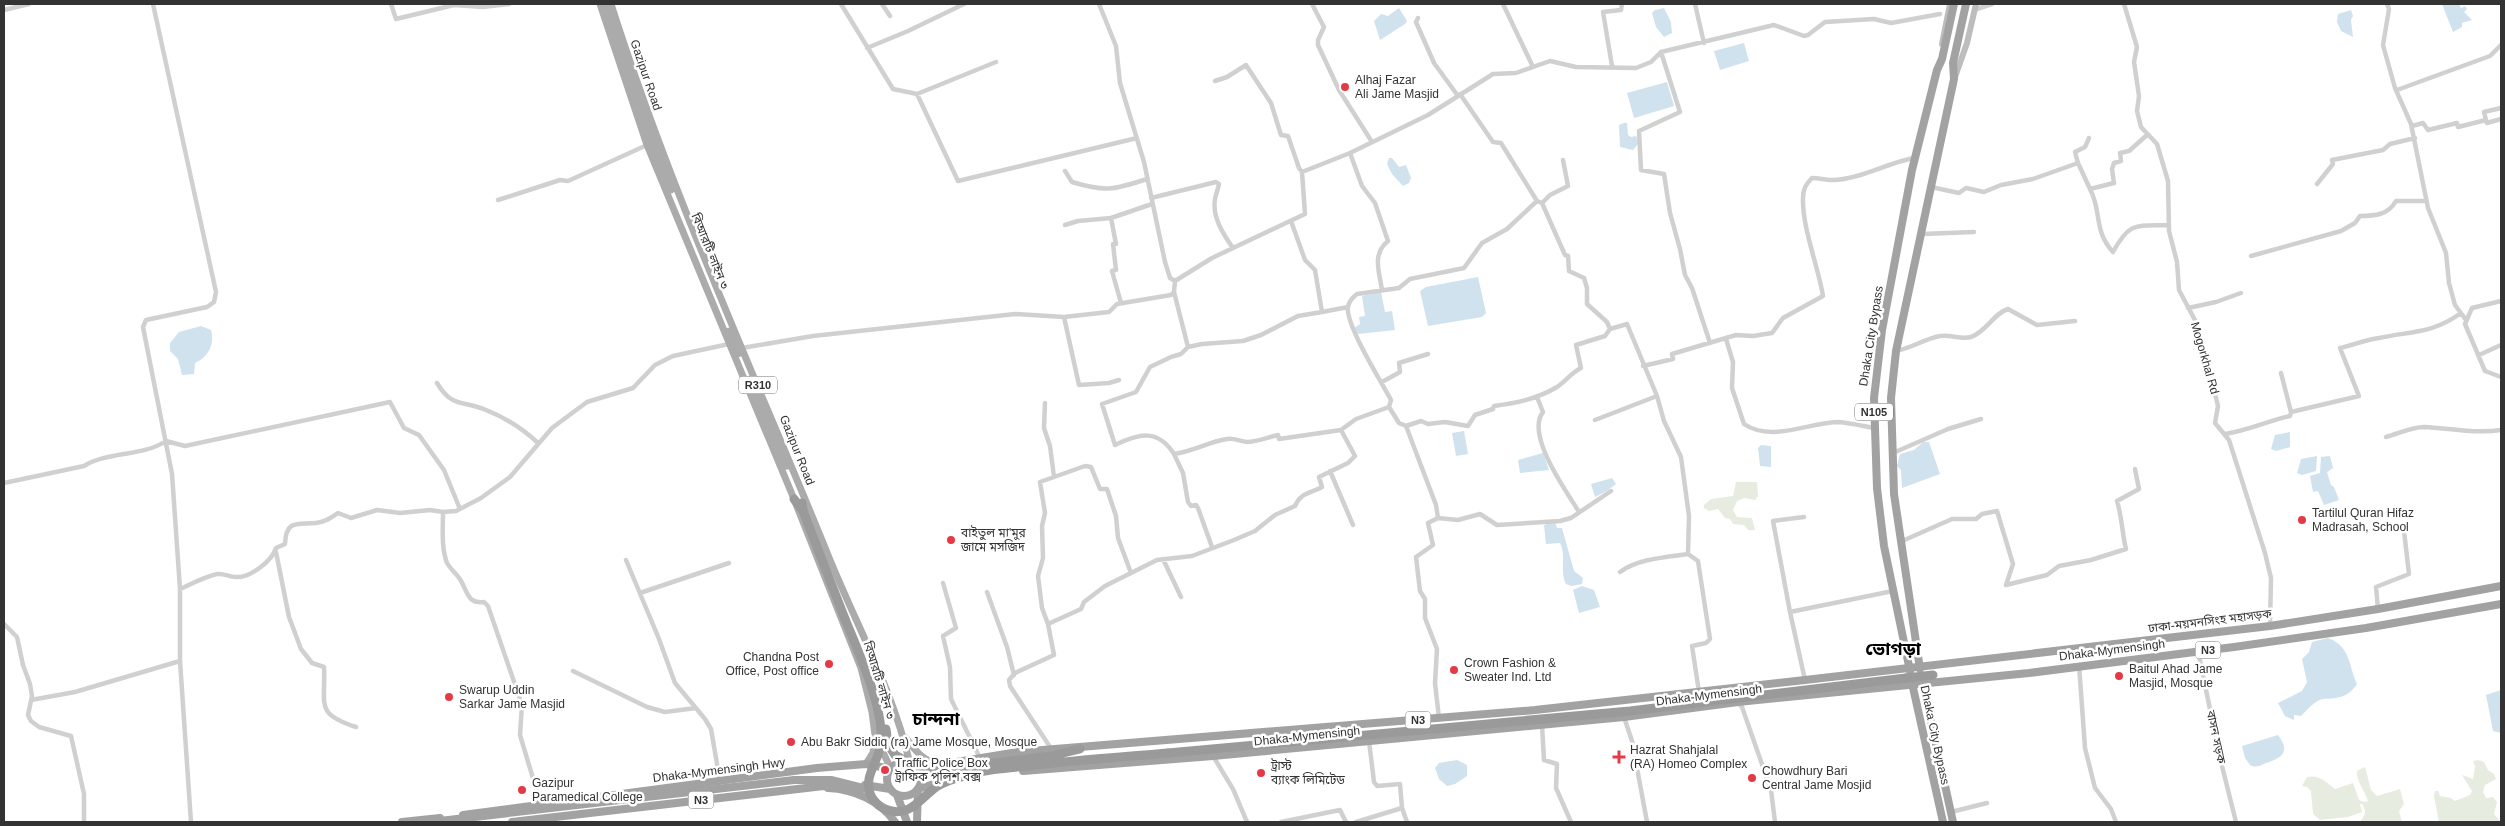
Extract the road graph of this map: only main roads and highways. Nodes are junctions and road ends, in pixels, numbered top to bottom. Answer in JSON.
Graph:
{"nodes":[{"id":1,"x":600,"y":4,"type":"edge"},
{"id":2,"x":605,"y":4,"type":"edge"},
{"id":3,"x":611,"y":4,"type":"edge"},
{"id":4,"x":1950,"y":4,"type":"edge"},
{"id":5,"x":1954,"y":4,"type":"edge"},
{"id":6,"x":1966,"y":4,"type":"edge"},
{"id":7,"x":1975,"y":7,"type":"edge"},
{"id":8,"x":1938,"y":67,"type":"junction"},
{"id":9,"x":1954,"y":79,"type":"junction"},
{"id":10,"x":800,"y":505,"type":"junction"},
{"id":11,"x":2501,"y":586,"type":"edge"},
{"id":12,"x":2501,"y":604,"type":"edge"},
{"id":13,"x":847,"y":618,"type":"junction"},
{"id":14,"x":1920,"y":666,"type":"junction"},
{"id":15,"x":1910,"y":668,"type":"junction"},
{"id":16,"x":1933,"y":675,"type":"dead end"},
{"id":17,"x":1923,"y":684,"type":"junction"},
{"id":18,"x":1913,"y":685,"type":"junction"},
{"id":19,"x":874,"y":731,"type":"junction"},
{"id":20,"x":904,"y":736,"type":"junction"},
{"id":21,"x":1080,"y":749,"type":"junction"},
{"id":22,"x":1178,"y":753,"type":"junction"},
{"id":23,"x":1196,"y":756,"type":"junction"},
{"id":24,"x":954,"y":762,"type":"junction"},
{"id":25,"x":866,"y":764,"type":"junction"},
{"id":26,"x":914,"y":766,"type":"junction"},
{"id":27,"x":890,"y":769,"type":"junction"},
{"id":28,"x":808,"y":786,"type":"junction"},
{"id":29,"x":918,"y":788,"type":"junction"},
{"id":30,"x":890,"y":789,"type":"junction"},
{"id":31,"x":897,"y":795,"type":"junction"},
{"id":32,"x":872,"y":796,"type":"junction"},
{"id":33,"x":402,"y":822,"type":"edge"},
{"id":34,"x":431,"y":822,"type":"edge"},
{"id":35,"x":512,"y":822,"type":"edge"},
{"id":36,"x":895,"y":822,"type":"edge"},
{"id":37,"x":907,"y":822,"type":"edge"},
{"id":38,"x":917,"y":822,"type":"edge"},
{"id":39,"x":1943,"y":822,"type":"edge"},
{"id":40,"x":1953,"y":822,"type":"edge"}],
"edges":[{"from":1,"to":10,"type":"main road","name":"Gazipur Road","number":"R310"},
{"from":2,"to":10,"type":"main road","name":"বিআরটি লাইন ৩"},
{"from":3,"to":20,"type":"main road","name":"Gazipur Road","number":"R310"},
{"from":4,"to":8,"type":"main road"},
{"from":5,"to":8,"type":"highway","name":"Dhaka City Bypass","number":"N105"},
{"from":6,"to":9,"type":"highway","number":"N105"},
{"from":7,"to":9,"type":"main road"},
{"from":8,"to":15,"type":"highway","name":"Dhaka City Bypass","number":"N105"},
{"from":9,"to":14,"type":"highway","number":"N105"},
{"from":10,"to":13,"type":"highway","name":"বিআরটি লাইন ৩"},
{"from":10,"to":19,"type":"main road","name":"Gazipur Road","number":"R310"},
{"from":11,"to":14,"type":"highway","name":"ঢাকা-ময়মনসিংহ মহাসড়ক","number":"N3"},
{"from":12,"to":17,"type":"highway","name":"Dhaka-Mymensingh","number":"N3"},
{"from":13,"to":21,"type":"highway","name":"বিআরটি লাইন ৩","bridge":true},
{"from":13,"to":32,"type":"highway","name":"বিআরটি লাইন ৩","bridge":true},
{"from":14,"to":15,"type":"highway","name":"Dhaka-Mymensingh","number":"N3"},
{"from":14,"to":17,"type":"highway"},
{"from":15,"to":18,"type":"highway","name":"Dhaka City Bypass","number":"N105"},
{"from":15,"to":21,"type":"highway","name":"Dhaka-Mymensingh","number":"N3"},
{"from":16,"to":22,"type":"highway","bridge":true},
{"from":17,"to":18,"type":"highway","name":"Dhaka-Mymensingh","number":"N3"},
{"from":17,"to":40,"type":"highway"},
{"from":18,"to":23,"type":"highway","name":"Dhaka-Mymensingh","number":"N3"},
{"from":18,"to":39,"type":"highway","name":"Dhaka City Bypass","number":"N105"},
{"from":19,"to":25,"type":"main road","name":"Gazipur Road","number":"R310"},
{"from":19,"to":27,"type":"main road"},
{"from":20,"to":24,"type":"main road"},
{"from":20,"to":26,"type":"main road","name":"Gazipur Road","number":"R310"},
{"from":21,"to":24,"type":"highway","name":"Dhaka-Mymensingh","number":"N3"},
{"from":22,"to":23,"type":"highway"},
{"from":22,"to":32,"type":"highway","bridge":true},
{"from":23,"to":29,"type":"highway","name":"Dhaka-Mymensingh","number":"N3"},
{"from":24,"to":26,"type":"highway","name":"Dhaka-Mymensingh","number":"N3"},
{"from":25,"to":27,"type":"highway","name":"Dhaka-Mymensingh Hwy","number":"N3"},
{"from":25,"to":33,"type":"highway","name":"Dhaka-Mymensingh Hwy","number":"N3"},
{"from":26,"to":27,"type":"highway","name":"Dhaka-Mymensingh","number":"N3"},
{"from":26,"to":29,"type":"highway"},
{"from":27,"to":30,"type":"highway"},
{"from":28,"to":30,"type":"highway","number":"N3"},
{"from":28,"to":35,"type":"highway","number":"N3"},
{"from":28,"to":36,"type":"highway","number":"N3"},
{"from":29,"to":31,"type":"highway","name":"Dhaka-Mymensingh","number":"N3"},
{"from":29,"to":38,"type":"highway"},
{"from":30,"to":31,"type":"highway"},
{"from":31,"to":37,"type":"highway"},
{"from":32,"to":34,"type":"highway","bridge":true}]}
